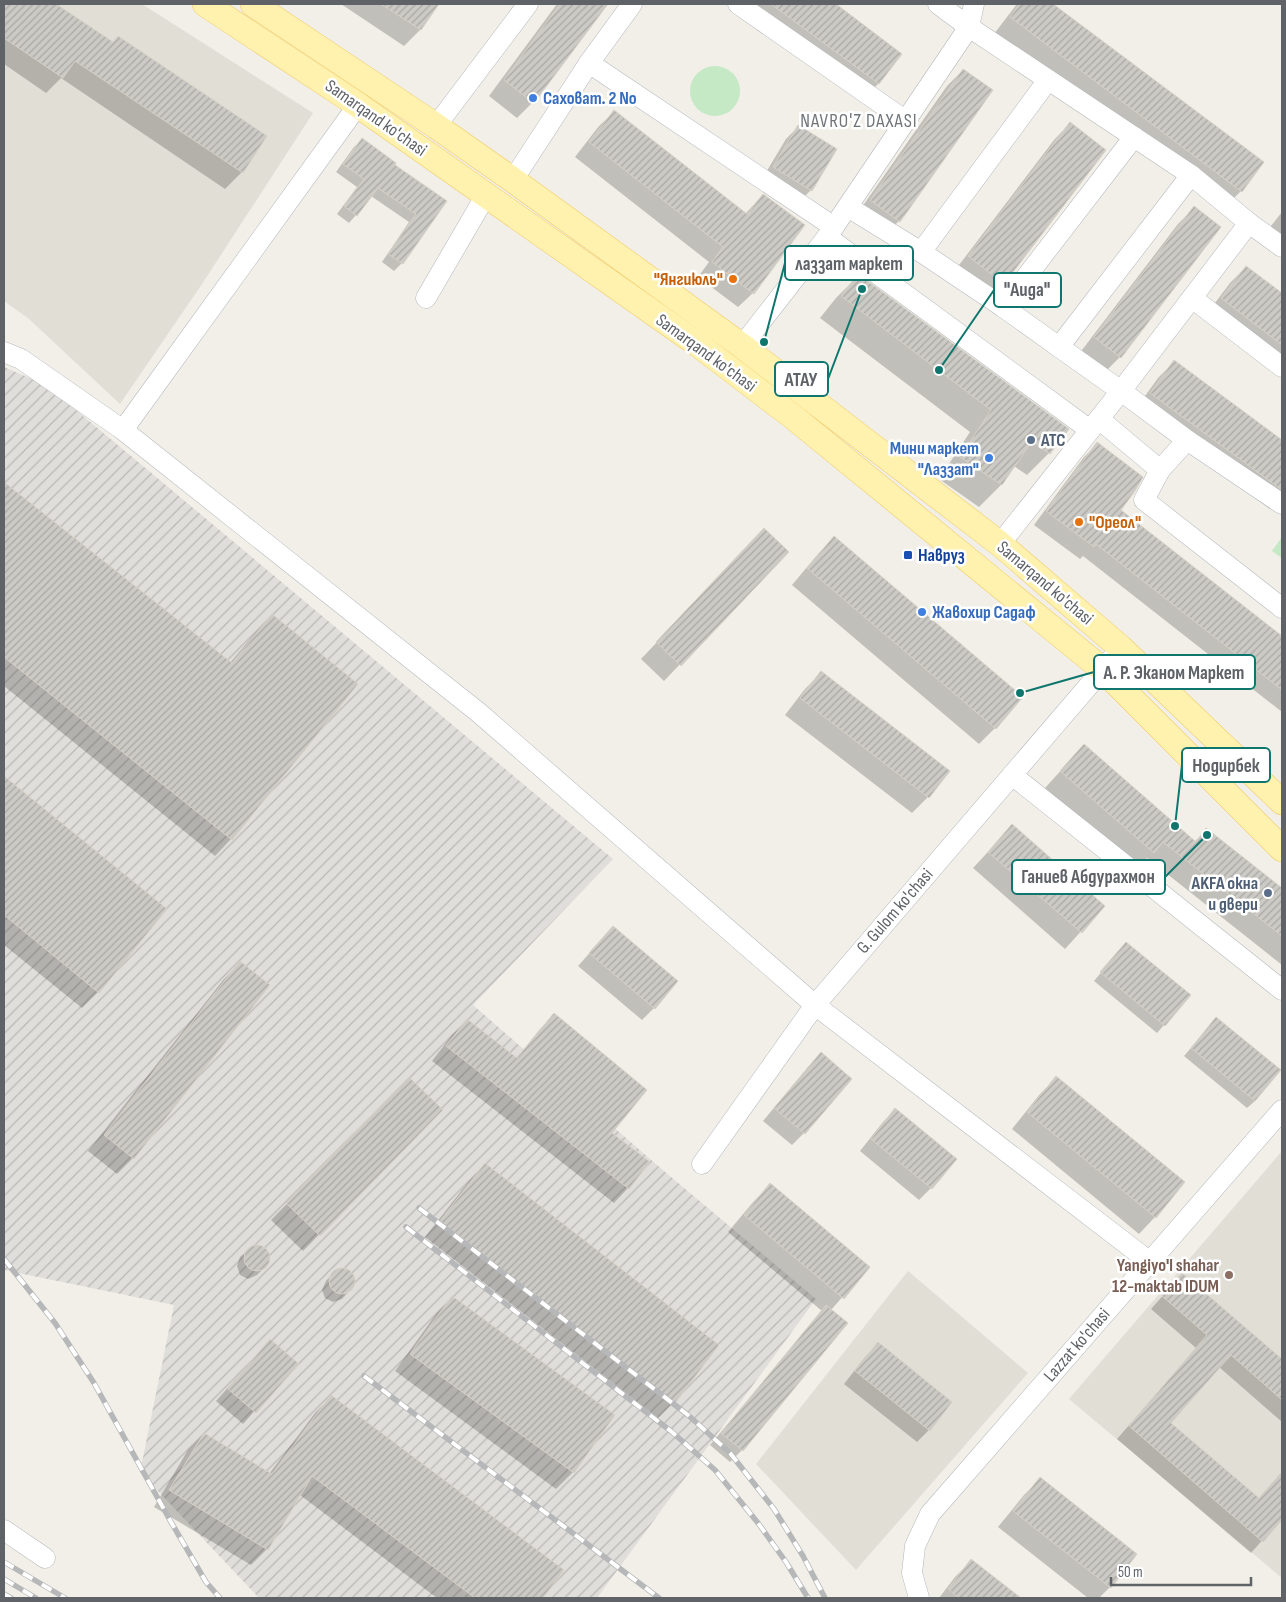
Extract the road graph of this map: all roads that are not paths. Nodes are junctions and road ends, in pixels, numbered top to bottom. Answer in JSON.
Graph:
{"nodes":[{"id":1,"x":205,"y":4,"type":"edge"},
{"id":2,"x":253,"y":4,"type":"edge"},
{"id":3,"x":528,"y":4,"type":"edge"},
{"id":4,"x":632,"y":4,"type":"edge"},
{"id":5,"x":738,"y":4,"type":"edge"},
{"id":6,"x":938,"y":4,"type":"edge"},
{"id":7,"x":974,"y":4,"type":"edge"},
{"id":8,"x":969,"y":27,"type":"junction"},
{"id":9,"x":588,"y":63,"type":"junction"},
{"id":10,"x":1048,"y":80,"type":"junction"},
{"id":11,"x":372,"y":84,"type":"junction"},
{"id":12,"x":358,"y":105,"type":"junction"},
{"id":13,"x":906,"y":121,"type":"junction"},
{"id":14,"x":436,"y":126,"type":"junction"},
{"id":15,"x":1134,"y":137,"type":"junction"},
{"id":16,"x":1191,"y":175,"type":"junction"},
{"id":17,"x":513,"y":180,"type":"junction"},
{"id":18,"x":486,"y":195,"type":"junction"},
{"id":19,"x":848,"y":207,"type":"junction"},
{"id":20,"x":1249,"y":223,"type":"junction"},
{"id":21,"x":830,"y":232,"type":"junction"},
{"id":22,"x":1282,"y":247,"type":"edge"},
{"id":23,"x":921,"y":252,"type":"junction"},
{"id":24,"x":426,"y":298,"type":"dead end"},
{"id":25,"x":1192,"y":298,"type":"junction"},
{"id":26,"x":1003,"y":308,"type":"junction"},
{"id":27,"x":742,"y":346,"type":"junction"},
{"id":28,"x":1059,"y":347,"type":"junction"},
{"id":29,"x":4,"y":352,"type":"edge"},
{"id":30,"x":1282,"y":367,"type":"edge"},
{"id":31,"x":1121,"y":391,"type":"junction"},
{"id":32,"x":1095,"y":424,"type":"junction"},
{"id":33,"x":123,"y":430,"type":"junction"},
{"id":34,"x":1187,"y":440,"type":"junction"},
{"id":35,"x":1160,"y":470,"type":"junction"},
{"id":36,"x":1282,"y":504,"type":"edge"},
{"id":37,"x":1000,"y":544,"type":"junction"},
{"id":38,"x":1282,"y":608,"type":"edge"},
{"id":39,"x":1121,"y":648,"type":"junction"},
{"id":40,"x":1102,"y":669,"type":"junction"},
{"id":41,"x":1012,"y":775,"type":"junction"},
{"id":42,"x":1282,"y":802,"type":"edge"},
{"id":43,"x":1282,"y":849,"type":"edge"},
{"id":44,"x":1282,"y":990,"type":"edge"},
{"id":45,"x":815,"y":1005,"type":"junction"},
{"id":46,"x":1282,"y":1110,"type":"edge"},
{"id":47,"x":702,"y":1164,"type":"dead end"},
{"id":48,"x":1150,"y":1262,"type":"junction"},
{"id":49,"x":4,"y":1530,"type":"edge"},
{"id":50,"x":45,"y":1558,"type":"dead end"},
{"id":51,"x":919,"y":1598,"type":"edge"}],
"edges":[{"from":1,"to":12,"type":"main road","name":"Samarqand ko'chasi"},
{"from":2,"to":11,"type":"main road","name":"Samarqand ko'chasi"},
{"from":3,"to":14,"type":"street"},
{"from":4,"to":9,"type":"street"},
{"from":5,"to":13,"type":"street"},
{"from":6,"to":8,"type":"street"},
{"from":7,"to":8,"type":"street"},
{"from":8,"to":10,"type":"street"},
{"from":8,"to":13,"type":"street"},
{"from":9,"to":17,"type":"street"},
{"from":9,"to":21,"type":"street"},
{"from":10,"to":15,"type":"street"},
{"from":10,"to":23,"type":"street"},
{"from":11,"to":12,"type":"main road"},
{"from":11,"to":14,"type":"main road","name":"Samarqand ko'chasi"},
{"from":12,"to":18,"type":"main road","name":"Samarqand ko'chasi"},
{"from":12,"to":33,"type":"street"},
{"from":13,"to":19,"type":"street"},
{"from":14,"to":17,"type":"main road","name":"Samarqand ko'chasi"},
{"from":15,"to":16,"type":"street"},
{"from":15,"to":26,"type":"street"},
{"from":16,"to":20,"type":"street"},
{"from":16,"to":28,"type":"street"},
{"from":17,"to":27,"type":"main road","name":"Samarqand ko'chasi"},
{"from":18,"to":24,"type":"street"},
{"from":18,"to":40,"type":"main road","name":"Samarqand ko'chasi"},
{"from":19,"to":21,"type":"street"},
{"from":19,"to":23,"type":"street"},
{"from":20,"to":22,"type":"street"},
{"from":20,"to":25,"type":"street"},
{"from":21,"to":27,"type":"street"},
{"from":21,"to":32,"type":"street"},
{"from":23,"to":26,"type":"street"},
{"from":25,"to":30,"type":"street"},
{"from":25,"to":31,"type":"street"},
{"from":26,"to":28,"type":"street"},
{"from":27,"to":37,"type":"main road","name":"Samarqand ko'chasi"},
{"from":28,"to":31,"type":"street"},
{"from":29,"to":33,"type":"street"},
{"from":31,"to":32,"type":"street"},
{"from":31,"to":34,"type":"street"},
{"from":32,"to":35,"type":"street"},
{"from":32,"to":37,"type":"street"},
{"from":33,"to":45,"type":"street"},
{"from":34,"to":35,"type":"street"},
{"from":34,"to":36,"type":"street"},
{"from":35,"to":38,"type":"street"},
{"from":37,"to":39,"type":"main road","name":"Samarqand ko'chasi"},
{"from":39,"to":40,"type":"street","name":"G. Gulom ko'chasi"},
{"from":39,"to":42,"type":"main road","name":"Samarqand ko'chasi"},
{"from":40,"to":41,"type":"street","name":"G. Gulom ko'chasi"},
{"from":40,"to":43,"type":"main road","name":"Samarqand ko'chasi"},
{"from":41,"to":44,"type":"street"},
{"from":41,"to":45,"type":"street","name":"G. Gulom ko'chasi"},
{"from":45,"to":47,"type":"street","name":"G. Gulom ko'chasi"},
{"from":45,"to":48,"type":"street"},
{"from":46,"to":48,"type":"street","name":"Lazzat ko'chasi"},
{"from":48,"to":51,"type":"street","name":"Lazzat ko'chasi"},
{"from":49,"to":50,"type":"street"}]}
